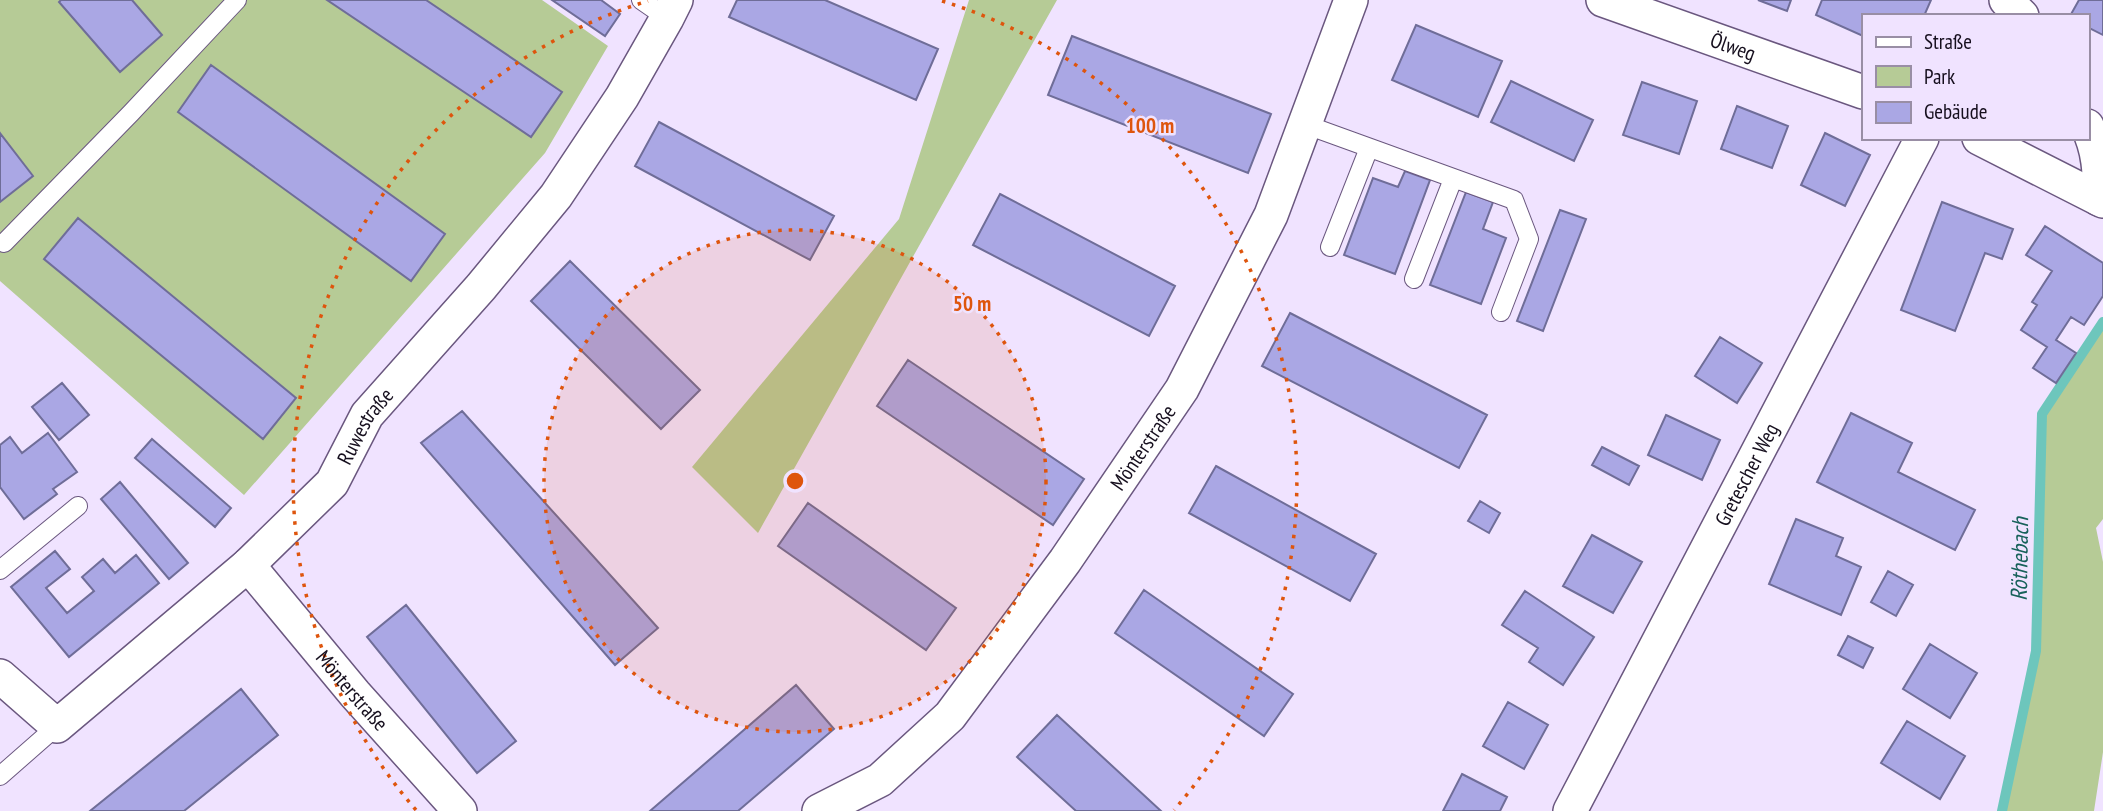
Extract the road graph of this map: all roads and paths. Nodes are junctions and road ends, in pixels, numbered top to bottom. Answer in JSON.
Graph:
{"nodes":[{"id":1,"x":237,"y":0,"type":"edge"},
{"id":2,"x":1351,"y":0,"type":"edge"},
{"id":3,"x":1603,"y":0,"type":"edge"},
{"id":4,"x":2006,"y":0,"type":"edge"},
{"id":5,"x":661,"y":6,"type":"edge"},
{"id":6,"x":2020,"y":14,"type":"edge"},
{"id":7,"x":1862,"y":92,"type":"edge"},
{"id":8,"x":1304,"y":124,"type":"junction"},
{"id":9,"x":2089,"y":131,"type":"edge"},
{"id":10,"x":1921,"y":140,"type":"edge"},
{"id":11,"x":1983,"y":140,"type":"edge"},
{"id":12,"x":1368,"y":148,"type":"junction"},
{"id":13,"x":1454,"y":179,"type":"junction"},
{"id":14,"x":2101,"y":200,"type":"edge"},
{"id":15,"x":4,"y":243,"type":"dead end"},
{"id":16,"x":1330,"y":247,"type":"dead end"},
{"id":17,"x":1414,"y":279,"type":"dead end"},
{"id":18,"x":1502,"y":312,"type":"dead end"},
{"id":19,"x":78,"y":506,"type":"dead end"},
{"id":20,"x":248,"y":565,"type":"junction"},
{"id":21,"x":0,"y":570,"type":"edge"},
{"id":22,"x":0,"y":676,"type":"edge"},
{"id":23,"x":58,"y":726,"type":"junction"},
{"id":24,"x":0,"y":776,"type":"edge"},
{"id":25,"x":460,"y":811,"type":"edge"},
{"id":26,"x":819,"y":811,"type":"edge"},
{"id":27,"x":1570,"y":811,"type":"edge"}],
"edges":[{"from":1,"to":15,"type":"lane"},
{"from":2,"to":8,"type":"street","name":"Mönterstraße"},
{"from":3,"to":7,"type":"street","name":"Ölweg"},
{"from":4,"to":6,"type":"street"},
{"from":5,"to":20,"type":"street","name":"Ruwestraße"},
{"from":8,"to":12,"type":"lane"},
{"from":8,"to":26,"type":"street","name":"Mönterstraße"},
{"from":9,"to":14,"type":"street"},
{"from":10,"to":27,"type":"street","name":"Gretescher Weg"},
{"from":11,"to":14,"type":"street"},
{"from":12,"to":13,"type":"lane"},
{"from":12,"to":16,"type":"lane"},
{"from":13,"to":17,"type":"lane"},
{"from":13,"to":18,"type":"lane"},
{"from":19,"to":21,"type":"lane"},
{"from":20,"to":23,"type":"street","name":"Ruwestraße"},
{"from":20,"to":25,"type":"street","name":"Mönterstraße"},
{"from":22,"to":23,"type":"street"},
{"from":23,"to":24,"type":"lane"}]}
